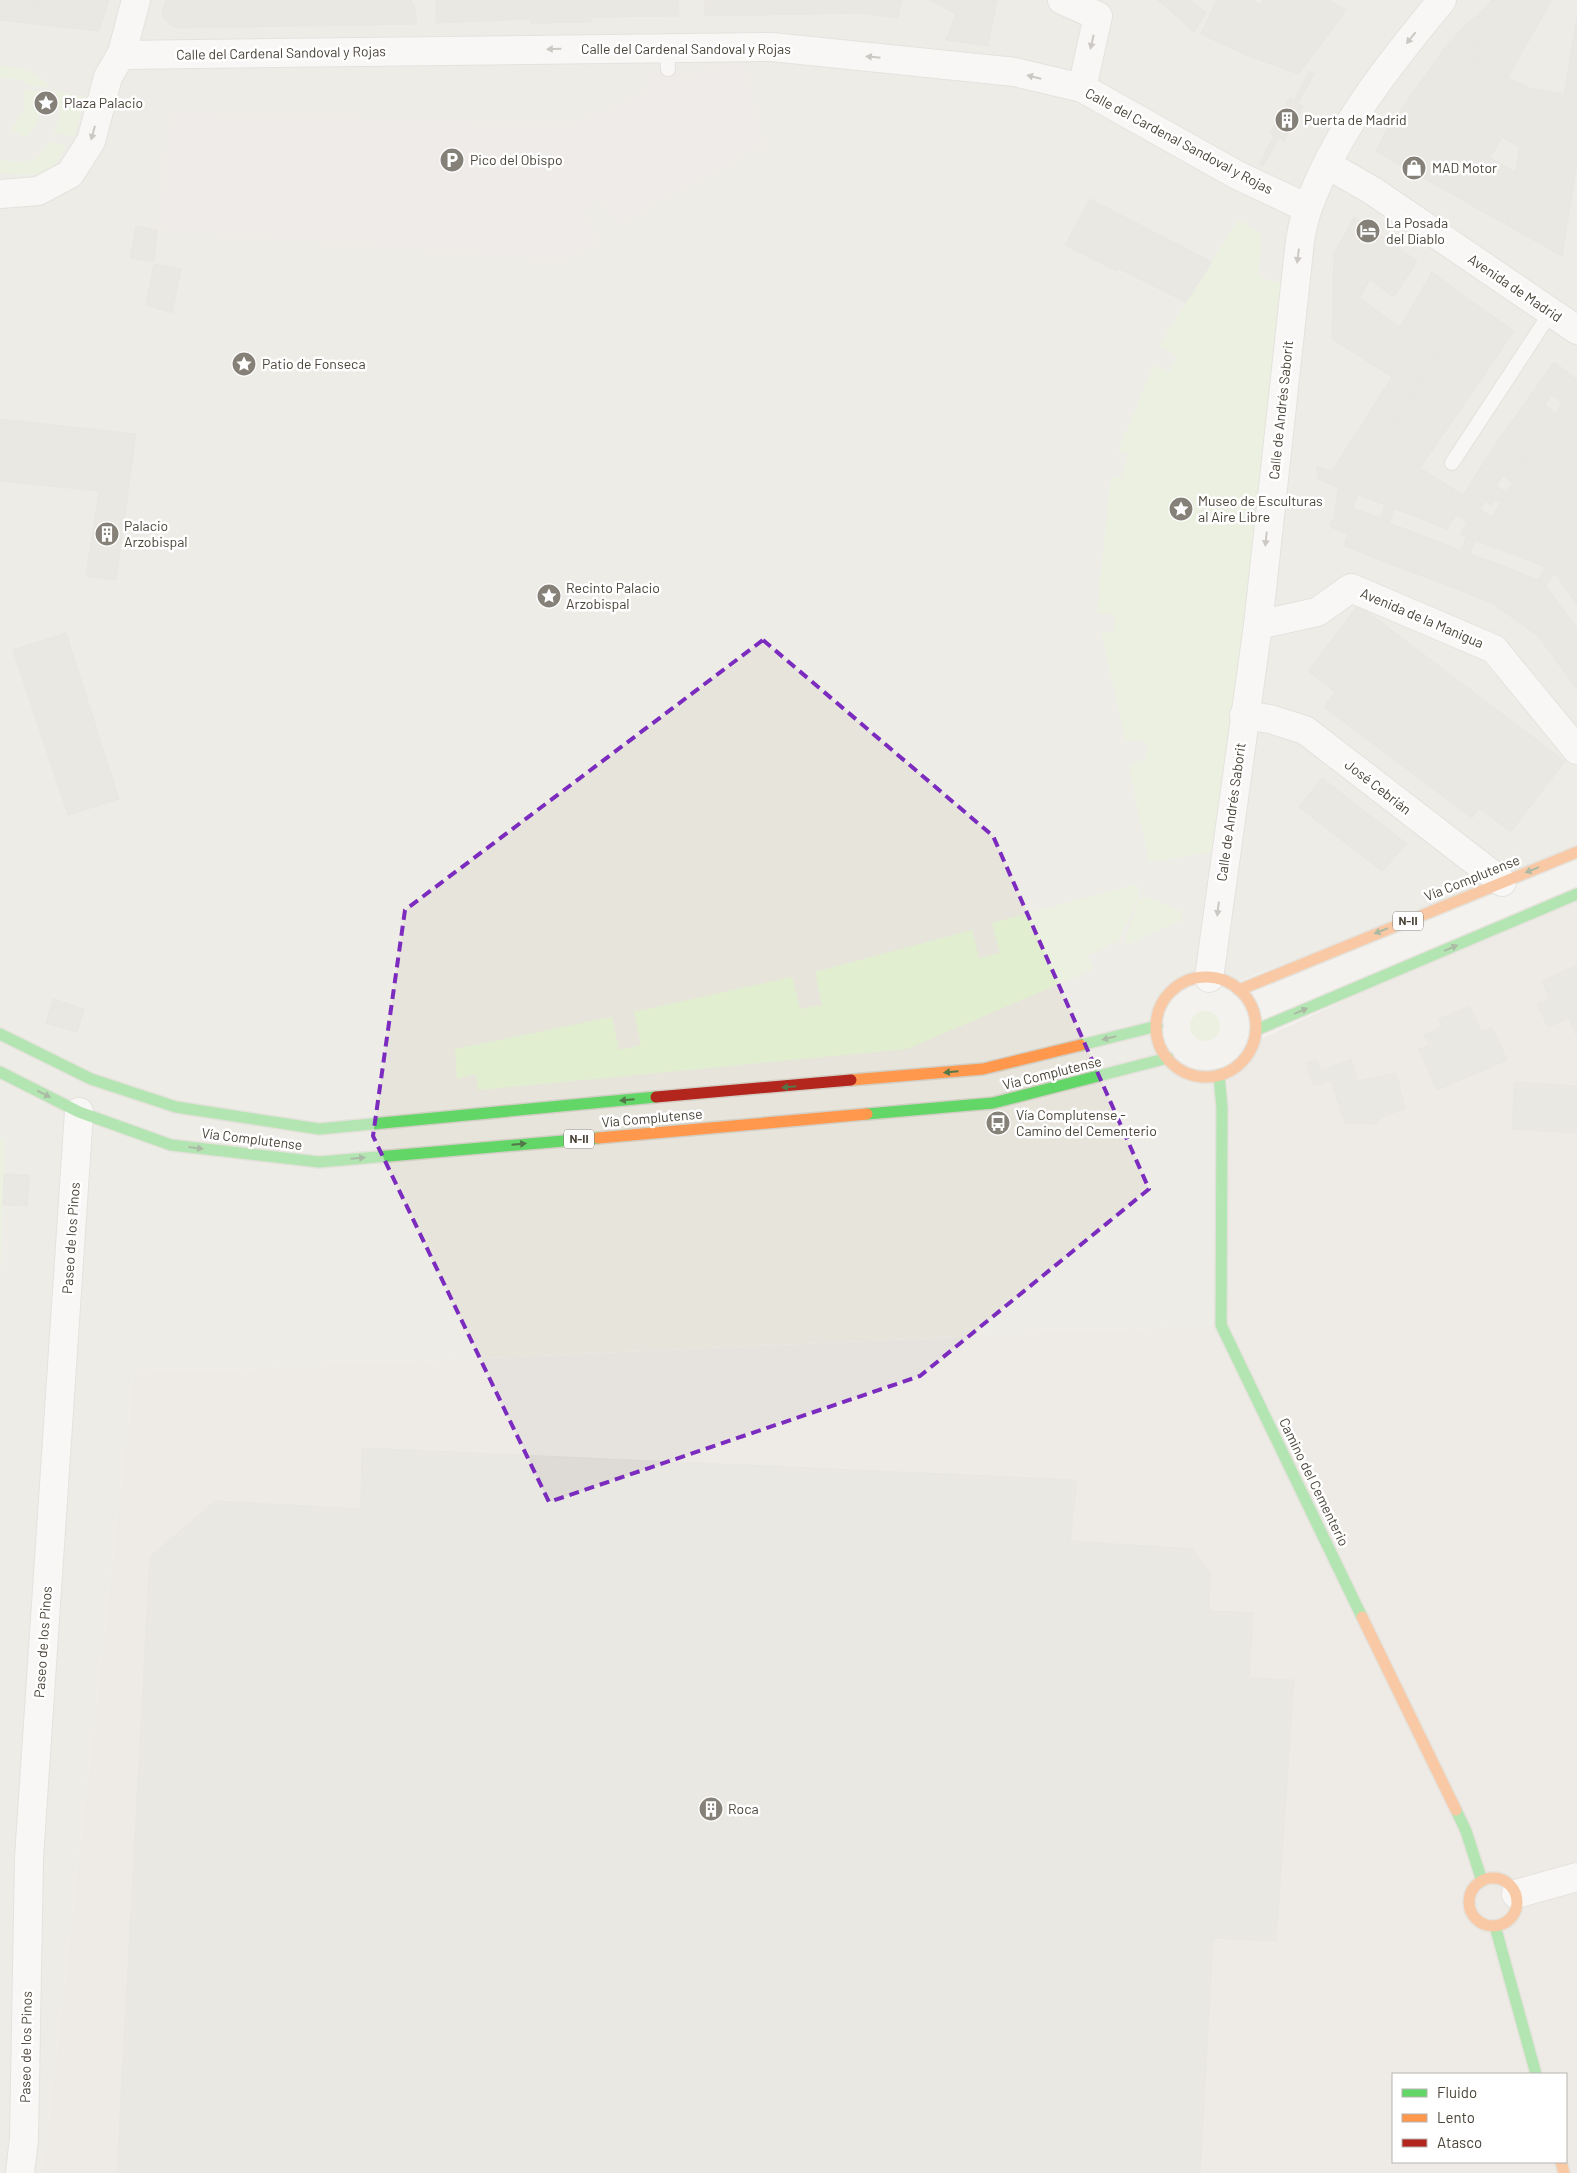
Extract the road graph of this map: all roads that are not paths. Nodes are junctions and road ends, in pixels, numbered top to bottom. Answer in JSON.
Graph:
{"nodes":[{"id":1,"x":136,"y":0,"type":"edge"},
{"id":2,"x":1062,"y":0,"type":"edge"},
{"id":3,"x":1442,"y":0,"type":"edge"},
{"id":4,"x":1100,"y":8,"type":"edge"},
{"id":5,"x":121,"y":55,"type":"junction"},
{"id":6,"x":1082,"y":88,"type":"junction"},
{"id":7,"x":1328,"y":165,"type":"junction"},
{"id":8,"x":0,"y":194,"type":"edge"},
{"id":9,"x":1307,"y":208,"type":"junction"},
{"id":10,"x":1551,"y":312,"type":"junction"},
{"id":11,"x":1577,"y":330,"type":"edge"},
{"id":12,"x":1452,"y":463,"type":"dead end"},
{"id":13,"x":1258,"y":625,"type":"junction"},
{"id":14,"x":1244,"y":716,"type":"junction"},
{"id":15,"x":1577,"y":750,"type":"edge"},
{"id":16,"x":1577,"y":852,"type":"edge"},
{"id":17,"x":1502,"y":882,"type":"junction"},
{"id":18,"x":1577,"y":894,"type":"edge"},
{"id":19,"x":1209,"y":978,"type":"junction"},
{"id":20,"x":1239,"y":990,"type":"junction"},
{"id":21,"x":1157,"y":1026,"type":"junction"},
{"id":22,"x":1256,"y":1030,"type":"junction"},
{"id":23,"x":0,"y":1034,"type":"edge"},
{"id":24,"x":1168,"y":1058,"type":"junction"},
{"id":25,"x":0,"y":1072,"type":"edge"},
{"id":26,"x":1219,"y":1075,"type":"junction"},
{"id":27,"x":79,"y":1112,"type":"junction"},
{"id":28,"x":1577,"y":1877,"type":"edge"},
{"id":29,"x":1482,"y":1880,"type":"junction"},
{"id":30,"x":1516,"y":1894,"type":"junction"},
{"id":31,"x":1495,"y":1926,"type":"junction"},
{"id":32,"x":1536,"y":2073,"type":"edge"},
{"id":33,"x":20,"y":2173,"type":"edge"}],
"edges":[{"from":1,"to":5,"type":"street"},
{"from":2,"to":4,"type":"street"},
{"from":3,"to":7,"type":"street","name":"Calle de Andrés Saborit","one_way":true},
{"from":4,"to":6,"type":"street","one_way":true},
{"from":6,"to":5,"type":"street","name":"Calle del Cardenal Sandoval y Rojas","one_way":true},
{"from":5,"to":8,"type":"street","one_way":true},
{"from":6,"to":9,"type":"street","name":"Calle del Cardenal Sandoval y Rojas"},
{"from":7,"to":9,"type":"street","name":"Calle de Andrés Saborit"},
{"from":7,"to":10,"type":"street","name":"Avenida de Madrid"},
{"from":9,"to":13,"type":"street","name":"Calle de Andrés Saborit","one_way":true},
{"from":10,"to":11,"type":"street","name":"Avenida de Madrid"},
{"from":10,"to":12,"type":"lane"},
{"from":13,"to":14,"type":"street","name":"Calle de Andrés Saborit"},
{"from":13,"to":15,"type":"street","name":"Avenida de la Manigua"},
{"from":14,"to":17,"type":"street","name":"José Cebrián"},
{"from":14,"to":19,"type":"street","name":"Calle de Andrés Saborit","one_way":true},
{"from":16,"to":17,"type":"main road","name":"Vía Complutense","number":"N-II","one_way":true},
{"from":17,"to":20,"type":"main road","name":"Vía Complutense","number":"N-II","one_way":true},
{"from":22,"to":18,"type":"main road","one_way":true},
{"from":19,"to":20,"type":"main road"},
{"from":19,"to":21,"type":"main road"},
{"from":20,"to":22,"type":"main road"},
{"from":21,"to":23,"type":"main road","name":"Vía Complutense","one_way":true},
{"from":21,"to":24,"type":"main road"},
{"from":22,"to":26,"type":"main road"},
{"from":24,"to":26,"type":"main road"},
{"from":27,"to":24,"type":"main road","name":"Vía Complutense","number":"N-II","one_way":true},
{"from":25,"to":27,"type":"main road","name":"Vía Complutense","number":"N-II","one_way":true},
{"from":26,"to":29,"type":"main road","name":"Camino del Cementerio"},
{"from":27,"to":33,"type":"street","name":"Paseo de los Pinos"},
{"from":28,"to":30,"type":"street"},
{"from":29,"to":30,"type":"main road"},
{"from":29,"to":31,"type":"main road"},
{"from":30,"to":31,"type":"main road"},
{"from":31,"to":32,"type":"main road"}]}
